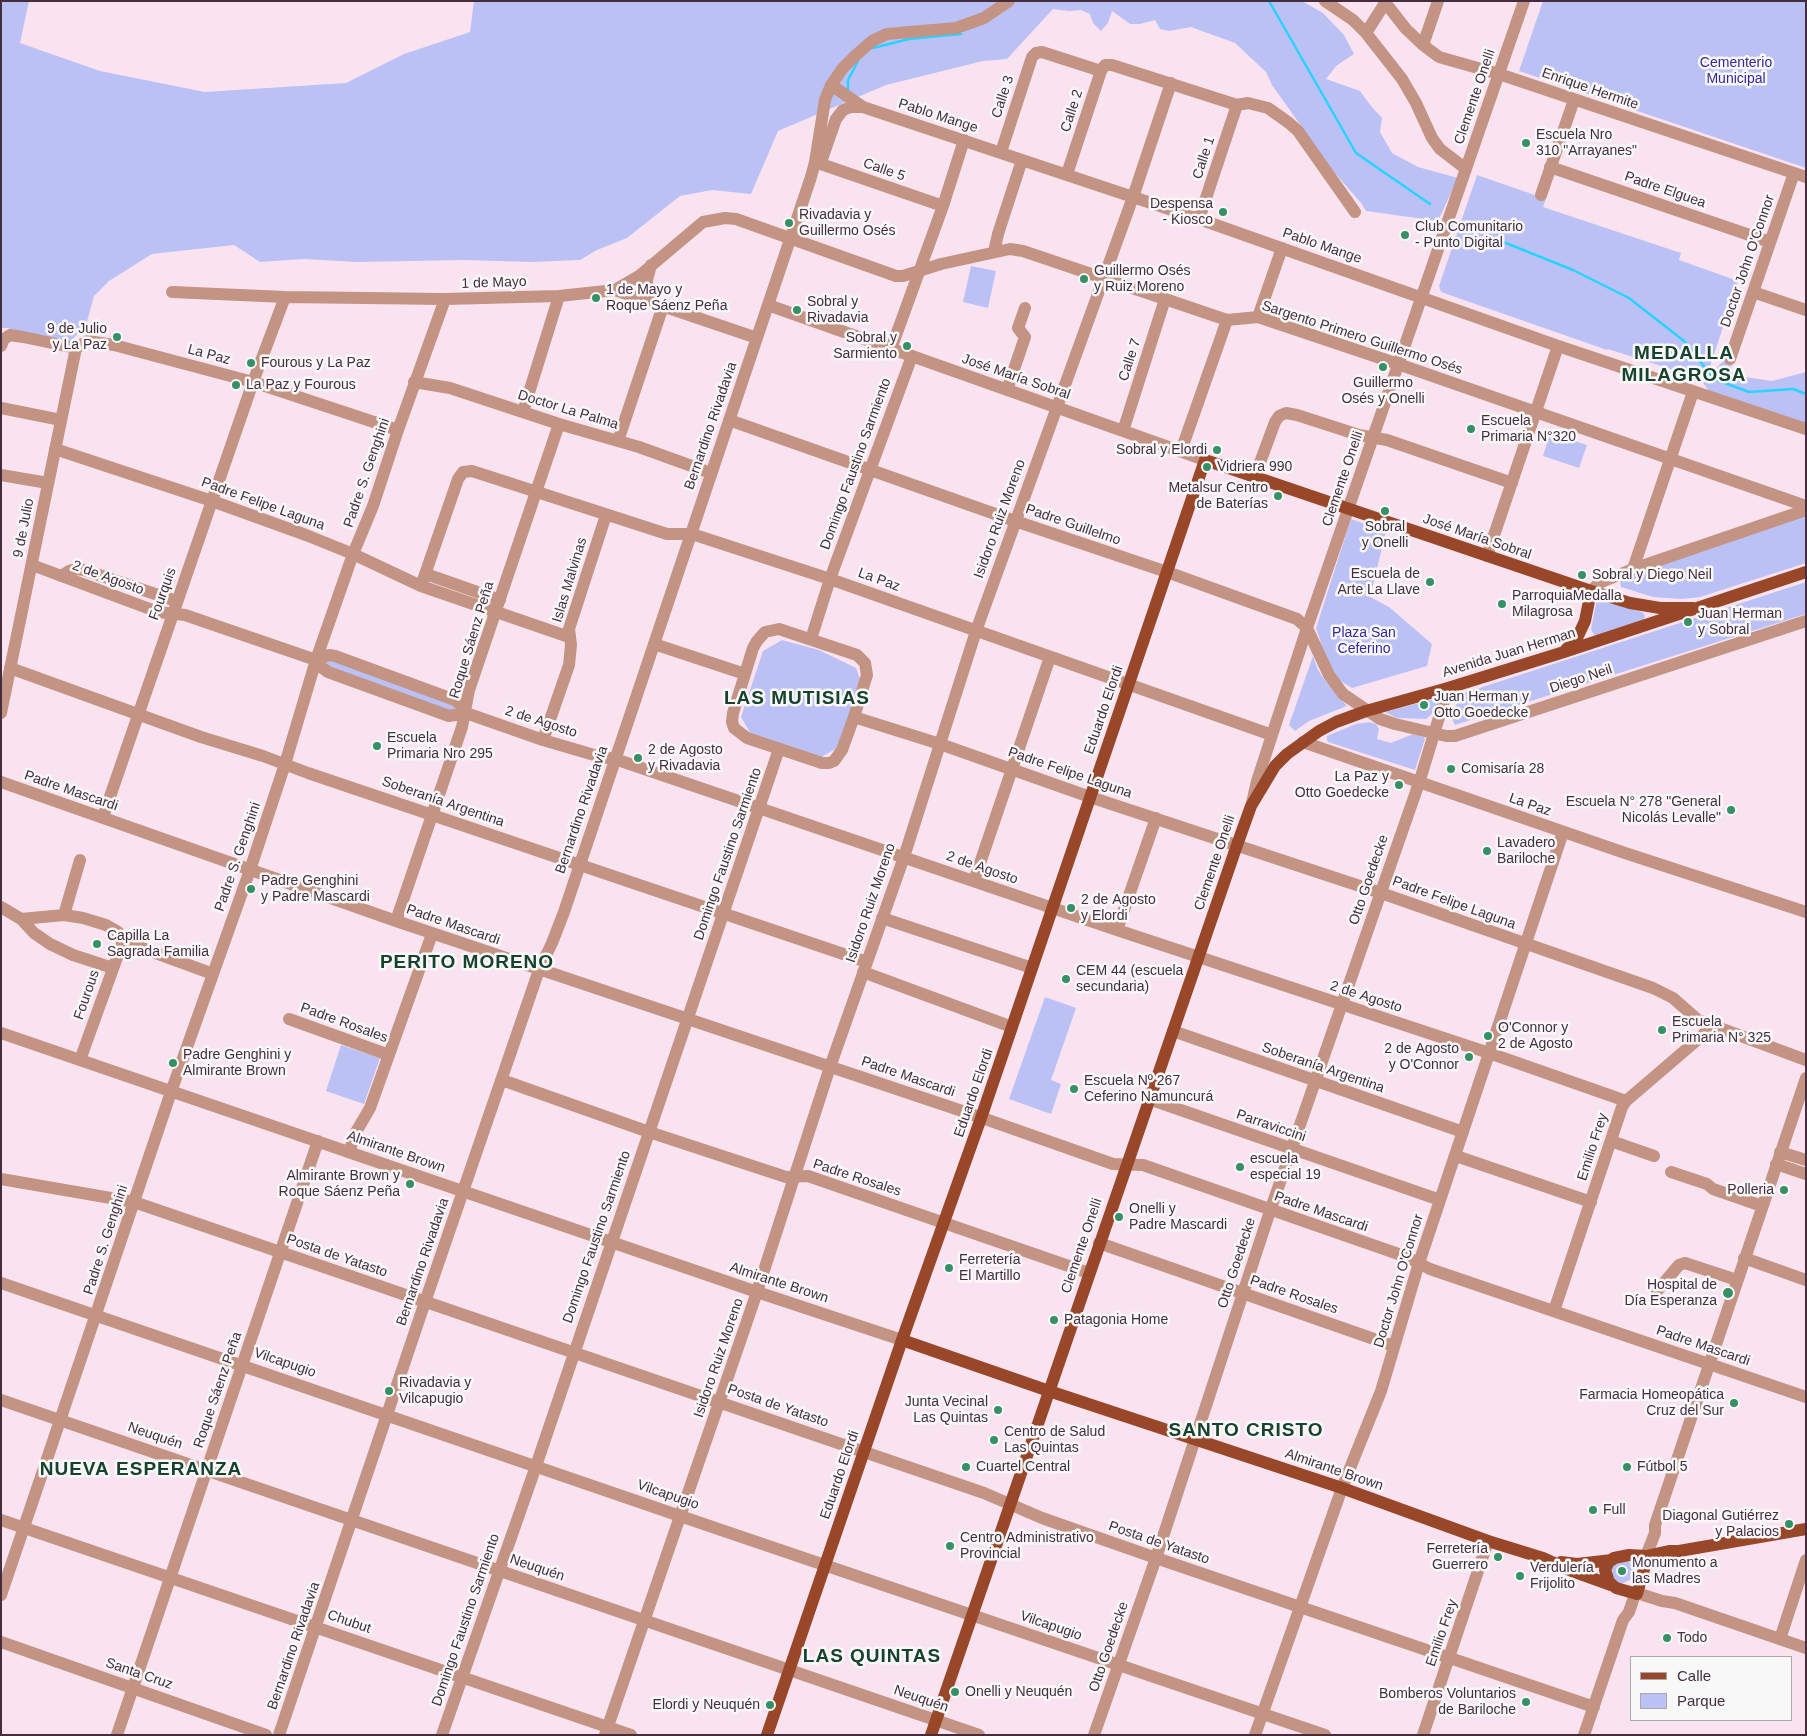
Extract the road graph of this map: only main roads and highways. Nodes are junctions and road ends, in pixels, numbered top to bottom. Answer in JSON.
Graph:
{"nodes":[{"id":1,"x":1205,"y":460,"type":"joint"},
{"id":2,"x":1806,"y":572,"type":"edge"},
{"id":3,"x":1591,"y":591,"type":"junction"},
{"id":4,"x":1693,"y":608,"type":"junction"},
{"id":5,"x":1564,"y":652,"type":"junction"},
{"id":6,"x":1251,"y":806,"type":"joint"},
{"id":7,"x":902,"y":1340,"type":"junction"},
{"id":8,"x":1049,"y":1391,"type":"junction"},
{"id":9,"x":1806,"y":1529,"type":"edge"},
{"id":10,"x":1646,"y":1558,"type":"junction"},
{"id":11,"x":1549,"y":1560,"type":"junction"},
{"id":12,"x":1612,"y":1560,"type":"junction"},
{"id":13,"x":1616,"y":1587,"type":"junction"},
{"id":14,"x":767,"y":1735,"type":"edge"},
{"id":15,"x":931,"y":1735,"type":"edge"}],
"edges":[{"from":1,"to":3,"type":"main road","name":"José María Sobral"},
{"from":1,"to":7,"type":"main road","name":"Eduardo Elordi"},
{"from":2,"to":4,"type":"main road","name":"Avenida Juan Herman"},
{"from":3,"to":4,"type":"main road","name":"José María Sobral"},
{"from":3,"to":5,"type":"main road"},
{"from":4,"to":5,"type":"main road","name":"Avenida Juan Herman"},
{"from":5,"to":6,"type":"main road","name":"Avenida Juan Herman"},
{"from":6,"to":8,"type":"main road","name":"Clemente Onelli"},
{"from":7,"to":8,"type":"main road","name":"Almirante Brown"},
{"from":7,"to":14,"type":"main road","name":"Eduardo Elordi"},
{"from":8,"to":11,"type":"main road","name":"Almirante Brown"},
{"from":8,"to":15,"type":"main road","name":"Clemente Onelli"},
{"from":9,"to":10,"type":"main road"},
{"from":10,"to":12,"type":"main road","name":"Almirante Brown"},
{"from":10,"to":13,"type":"main road","name":"Almirante Brown"},
{"from":11,"to":12,"type":"main road","name":"Almirante Brown"},
{"from":11,"to":13,"type":"main road","name":"Almirante Brown"},
{"from":12,"to":13,"type":"main road"}]}
